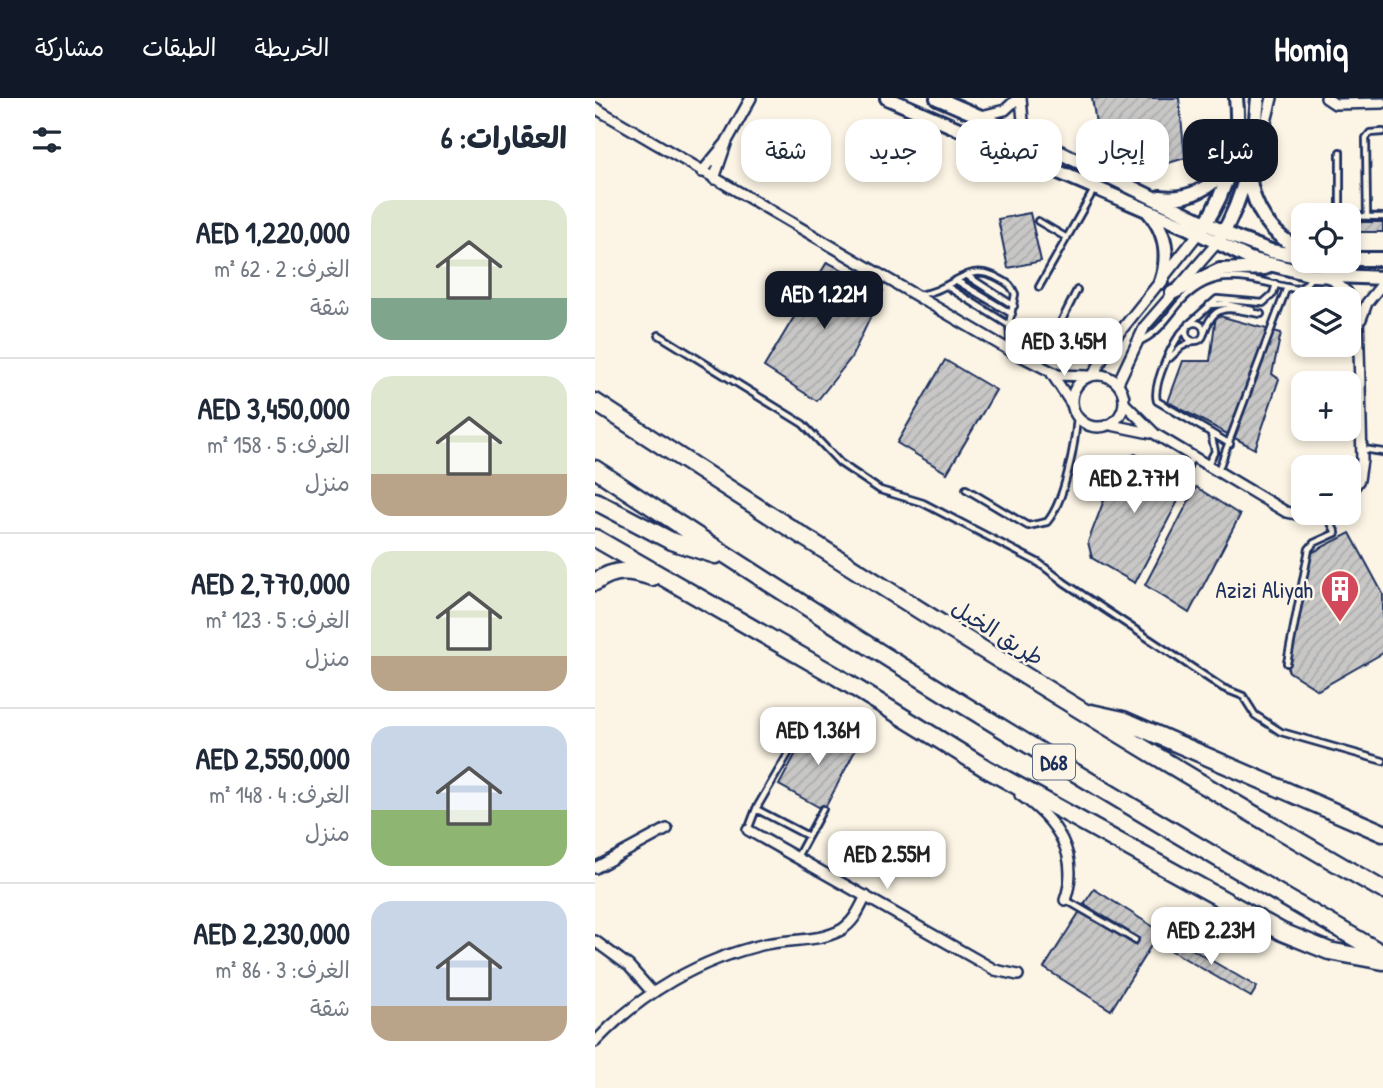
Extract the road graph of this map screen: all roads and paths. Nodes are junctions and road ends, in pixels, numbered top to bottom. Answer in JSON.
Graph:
{"nodes":[{"id":1,"x":751,"y":98,"type":"edge"},
{"id":2,"x":887,"y":98,"type":"edge"},
{"id":3,"x":937,"y":98,"type":"edge"},
{"id":4,"x":1020,"y":98,"type":"edge"},
{"id":5,"x":1236,"y":98,"type":"edge"},
{"id":6,"x":1258,"y":98,"type":"edge"},
{"id":7,"x":1272,"y":98,"type":"edge"},
{"id":8,"x":1326,"y":98,"type":"edge"},
{"id":9,"x":1346,"y":101,"type":"edge"},
{"id":10,"x":1383,"y":103,"type":"edge"},
{"id":11,"x":595,"y":108,"type":"edge"},
{"id":12,"x":981,"y":116,"type":"junction"},
{"id":13,"x":988,"y":119,"type":"edge"},
{"id":14,"x":1023,"y":119,"type":"edge"},
{"id":15,"x":1235,"y":119,"type":"edge"},
{"id":16,"x":1256,"y":119,"type":"edge"},
{"id":17,"x":1266,"y":119,"type":"edge"},
{"id":18,"x":1383,"y":132,"type":"edge"},
{"id":19,"x":727,"y":141,"type":"junction"},
{"id":20,"x":1340,"y":152,"type":"dead end"},
{"id":21,"x":1062,"y":153,"type":"edge"},
{"id":22,"x":702,"y":172,"type":"junction"},
{"id":23,"x":714,"y":178,"type":"junction"},
{"id":24,"x":1214,"y":182,"type":"edge"},
{"id":25,"x":1223,"y":182,"type":"edge"},
{"id":26,"x":1244,"y":182,"type":"edge"},
{"id":27,"x":1250,"y":182,"type":"edge"},
{"id":28,"x":1096,"y":187,"type":"junction"},
{"id":29,"x":1148,"y":195,"type":"junction"},
{"id":30,"x":1343,"y":203,"type":"edge"},
{"id":31,"x":1148,"y":211,"type":"junction"},
{"id":32,"x":1361,"y":216,"type":"edge"},
{"id":33,"x":1367,"y":216,"type":"junction"},
{"id":34,"x":1383,"y":216,"type":"edge"},
{"id":35,"x":1038,"y":221,"type":"dead end"},
{"id":36,"x":1202,"y":228,"type":"junction"},
{"id":37,"x":1067,"y":238,"type":"junction"},
{"id":38,"x":1221,"y":238,"type":"junction"},
{"id":39,"x":1291,"y":244,"type":"edge"},
{"id":40,"x":1291,"y":252,"type":"edge"},
{"id":41,"x":1361,"y":259,"type":"edge"},
{"id":42,"x":1383,"y":259,"type":"edge"},
{"id":43,"x":1279,"y":268,"type":"junction"},
{"id":44,"x":966,"y":275,"type":"junction"},
{"id":45,"x":1313,"y":275,"type":"junction"},
{"id":46,"x":1328,"y":276,"type":"junction"},
{"id":47,"x":957,"y":281,"type":"junction"},
{"id":48,"x":1383,"y":281,"type":"edge"},
{"id":49,"x":1161,"y":282,"type":"junction"},
{"id":50,"x":1276,"y":284,"type":"junction"},
{"id":51,"x":948,"y":287,"type":"junction"},
{"id":52,"x":1039,"y":287,"type":"dead end"},
{"id":53,"x":1287,"y":287,"type":"junction"},
{"id":54,"x":1339,"y":287,"type":"edge"},
{"id":55,"x":1077,"y":290,"type":"dead end"},
{"id":56,"x":1172,"y":293,"type":"junction"},
{"id":57,"x":916,"y":295,"type":"junction"},
{"id":58,"x":1208,"y":305,"type":"junction"},
{"id":59,"x":1014,"y":306,"type":"junction"},
{"id":60,"x":1012,"y":314,"type":"junction"},
{"id":61,"x":1361,"y":321,"type":"edge"},
{"id":62,"x":1009,"y":325,"type":"junction"},
{"id":63,"x":1188,"y":326,"type":"junction"},
{"id":64,"x":1204,"y":333,"type":"junction"},
{"id":65,"x":659,"y":335,"type":"dead end"},
{"id":66,"x":1194,"y":341,"type":"junction"},
{"id":67,"x":1134,"y":344,"type":"junction"},
{"id":68,"x":1011,"y":351,"type":"junction"},
{"id":69,"x":1361,"y":357,"type":"edge"},
{"id":70,"x":1169,"y":358,"type":"junction"},
{"id":71,"x":1039,"y":366,"type":"junction"},
{"id":72,"x":1051,"y":373,"type":"junction"},
{"id":73,"x":1091,"y":375,"type":"junction"},
{"id":74,"x":1118,"y":383,"type":"junction"},
{"id":75,"x":595,"y":402,"type":"edge"},
{"id":76,"x":1125,"y":404,"type":"junction"},
{"id":77,"x":1072,"y":405,"type":"junction"},
{"id":78,"x":1077,"y":417,"type":"junction"},
{"id":79,"x":1111,"y":425,"type":"junction"},
{"id":80,"x":1362,"y":431,"type":"joint"},
{"id":81,"x":1211,"y":433,"type":"junction"},
{"id":82,"x":1155,"y":434,"type":"junction"},
{"id":83,"x":1230,"y":444,"type":"junction"},
{"id":84,"x":1362,"y":449,"type":"junction"},
{"id":85,"x":1383,"y":452,"type":"edge"},
{"id":86,"x":1192,"y":456,"type":"junction"},
{"id":87,"x":1361,"y":459,"type":"edge"},
{"id":88,"x":1207,"y":465,"type":"junction"},
{"id":89,"x":595,"y":469,"type":"edge"},
{"id":90,"x":1186,"y":471,"type":"dead end"},
{"id":91,"x":1218,"y":472,"type":"junction"},
{"id":92,"x":966,"y":489,"type":"dead end"},
{"id":93,"x":595,"y":501,"type":"edge"},
{"id":94,"x":1291,"y":513,"type":"edge"},
{"id":95,"x":1332,"y":525,"type":"edge"},
{"id":96,"x":595,"y":538,"type":"edge"},
{"id":97,"x":731,"y":560,"type":"junction"},
{"id":98,"x":595,"y":582,"type":"edge"},
{"id":99,"x":674,"y":583,"type":"junction"},
{"id":100,"x":1287,"y":663,"type":"dead end"},
{"id":101,"x":1086,"y":713,"type":"junction"},
{"id":102,"x":799,"y":737,"type":"dead end"},
{"id":103,"x":1383,"y":761,"type":"edge"},
{"id":104,"x":987,"y":769,"type":"junction"},
{"id":105,"x":756,"y":809,"type":"junction"},
{"id":106,"x":823,"y":809,"type":"dead end"},
{"id":107,"x":667,"y":829,"type":"dead end"},
{"id":108,"x":748,"y":830,"type":"joint"},
{"id":109,"x":1383,"y":833,"type":"edge"},
{"id":110,"x":808,"y":836,"type":"junction"},
{"id":111,"x":797,"y":858,"type":"junction"},
{"id":112,"x":595,"y":868,"type":"edge"},
{"id":113,"x":1383,"y":890,"type":"edge"},
{"id":114,"x":866,"y":896,"type":"junction"},
{"id":115,"x":1065,"y":900,"type":"joint"},
{"id":116,"x":1135,"y":940,"type":"dead end"},
{"id":117,"x":595,"y":941,"type":"edge"},
{"id":118,"x":1383,"y":954,"type":"edge"},
{"id":119,"x":1383,"y":961,"type":"edge"},
{"id":120,"x":1018,"y":975,"type":"dead end"},
{"id":121,"x":652,"y":992,"type":"junction"},
{"id":122,"x":595,"y":1042,"type":"edge"}],
"edges":[{"from":1,"to":19,"type":"street"},
{"from":2,"to":28,"type":"street"},
{"from":3,"to":12,"type":"street"},
{"from":4,"to":12,"type":"street"},
{"from":4,"to":14,"type":"street"},
{"from":5,"to":15,"type":"street"},
{"from":6,"to":16,"type":"street"},
{"from":7,"to":17,"type":"street"},
{"from":8,"to":9,"type":"street"},
{"from":9,"to":10,"type":"street"},
{"from":11,"to":22,"type":"street"},
{"from":12,"to":13,"type":"street"},
{"from":18,"to":33,"type":"lane"},
{"from":19,"to":22,"type":"street"},
{"from":19,"to":23,"type":"street"},
{"from":20,"to":30,"type":"lane"},
{"from":21,"to":29,"type":"street"},
{"from":22,"to":23,"type":"street"},
{"from":23,"to":57,"type":"street"},
{"from":24,"to":29,"type":"street"},
{"from":25,"to":36,"type":"street"},
{"from":26,"to":38,"type":"street"},
{"from":27,"to":39,"type":"street"},
{"from":28,"to":31,"type":"street"},
{"from":28,"to":37,"type":"lane"},
{"from":29,"to":36,"type":"street"},
{"from":31,"to":36,"type":"street"},
{"from":31,"to":49,"type":"street"},
{"from":32,"to":33,"type":"lane"},
{"from":33,"to":34,"type":"lane"},
{"from":35,"to":37,"type":"lane"},
{"from":36,"to":38,"type":"street"},
{"from":36,"to":49,"type":"street"},
{"from":37,"to":52,"type":"lane"},
{"from":38,"to":40,"type":"street"},
{"from":38,"to":43,"type":"street"},
{"from":38,"to":56,"type":"street"},
{"from":41,"to":42,"type":"street"},
{"from":43,"to":45,"type":"street"},
{"from":43,"to":56,"type":"street"},
{"from":44,"to":47,"type":"lane"},
{"from":44,"to":59,"type":"lane"},
{"from":44,"to":59,"type":"lane"},
{"from":45,"to":46,"type":"street"},
{"from":45,"to":53,"type":"lane"},
{"from":46,"to":48,"type":"street"},
{"from":46,"to":54,"type":"street"},
{"from":47,"to":51,"type":"lane"},
{"from":47,"to":60,"type":"lane"},
{"from":48,"to":61,"type":"street"},
{"from":49,"to":73,"type":"street"},
{"from":50,"to":53,"type":"lane"},
{"from":50,"to":58,"type":"lane"},
{"from":50,"to":67,"type":"lane"},
{"from":51,"to":57,"type":"lane"},
{"from":51,"to":62,"type":"lane"},
{"from":53,"to":83,"type":"lane"},
{"from":55,"to":71,"type":"lane"},
{"from":56,"to":67,"type":"street"},
{"from":57,"to":68,"type":"street"},
{"from":58,"to":63,"type":"lane"},
{"from":58,"to":64,"type":"lane"},
{"from":59,"to":60,"type":"lane"},
{"from":60,"to":62,"type":"lane"},
{"from":62,"to":68,"type":"lane"},
{"from":63,"to":64,"type":"lane"},
{"from":63,"to":66,"type":"lane"},
{"from":63,"to":70,"type":"lane"},
{"from":64,"to":66,"type":"lane"},
{"from":65,"to":103,"type":"lane"},
{"from":66,"to":70,"type":"lane"},
{"from":67,"to":74,"type":"street"},
{"from":68,"to":71,"type":"street"},
{"from":69,"to":80,"type":"street"},
{"from":70,"to":81,"type":"lane"},
{"from":71,"to":72,"type":"street"},
{"from":72,"to":73,"type":"street"},
{"from":72,"to":77,"type":"street"},
{"from":73,"to":74,"type":"street"},
{"from":73,"to":77,"type":"street"},
{"from":74,"to":76,"type":"street"},
{"from":75,"to":101,"type":"highway","name":"طريق الخيل","number":"D68"},
{"from":76,"to":79,"type":"street"},
{"from":76,"to":82,"type":"street"},
{"from":77,"to":78,"type":"street"},
{"from":78,"to":79,"type":"street"},
{"from":78,"to":92,"type":"lane"},
{"from":79,"to":82,"type":"street"},
{"from":80,"to":84,"type":"street"},
{"from":81,"to":83,"type":"lane"},
{"from":81,"to":88,"type":"lane"},
{"from":82,"to":86,"type":"street"},
{"from":83,"to":91,"type":"lane"},
{"from":84,"to":85,"type":"lane"},
{"from":84,"to":87,"type":"street"},
{"from":86,"to":88,"type":"street"},
{"from":86,"to":90,"type":"lane"},
{"from":88,"to":91,"type":"street"},
{"from":89,"to":97,"type":"highway","number":"D68"},
{"from":91,"to":94,"type":"street"},
{"from":93,"to":97,"type":"highway"},
{"from":95,"to":100,"type":"lane"},
{"from":96,"to":99,"type":"highway"},
{"from":97,"to":118,"type":"highway","number":"D68"},
{"from":98,"to":99,"type":"highway"},
{"from":99,"to":104,"type":"highway"},
{"from":101,"to":109,"type":"highway"},
{"from":101,"to":113,"type":"highway","name":"طريق الخيل","number":"D68"},
{"from":102,"to":105,"type":"lane"},
{"from":104,"to":115,"type":"street"},
{"from":104,"to":119,"type":"highway"},
{"from":105,"to":108,"type":"lane"},
{"from":105,"to":110,"type":"lane"},
{"from":106,"to":110,"type":"lane"},
{"from":107,"to":112,"type":"street"},
{"from":108,"to":111,"type":"street"},
{"from":110,"to":111,"type":"lane"},
{"from":111,"to":114,"type":"street"},
{"from":114,"to":120,"type":"street"},
{"from":114,"to":121,"type":"street"},
{"from":115,"to":116,"type":"lane"},
{"from":117,"to":121,"type":"street"},
{"from":121,"to":122,"type":"street"}]}
